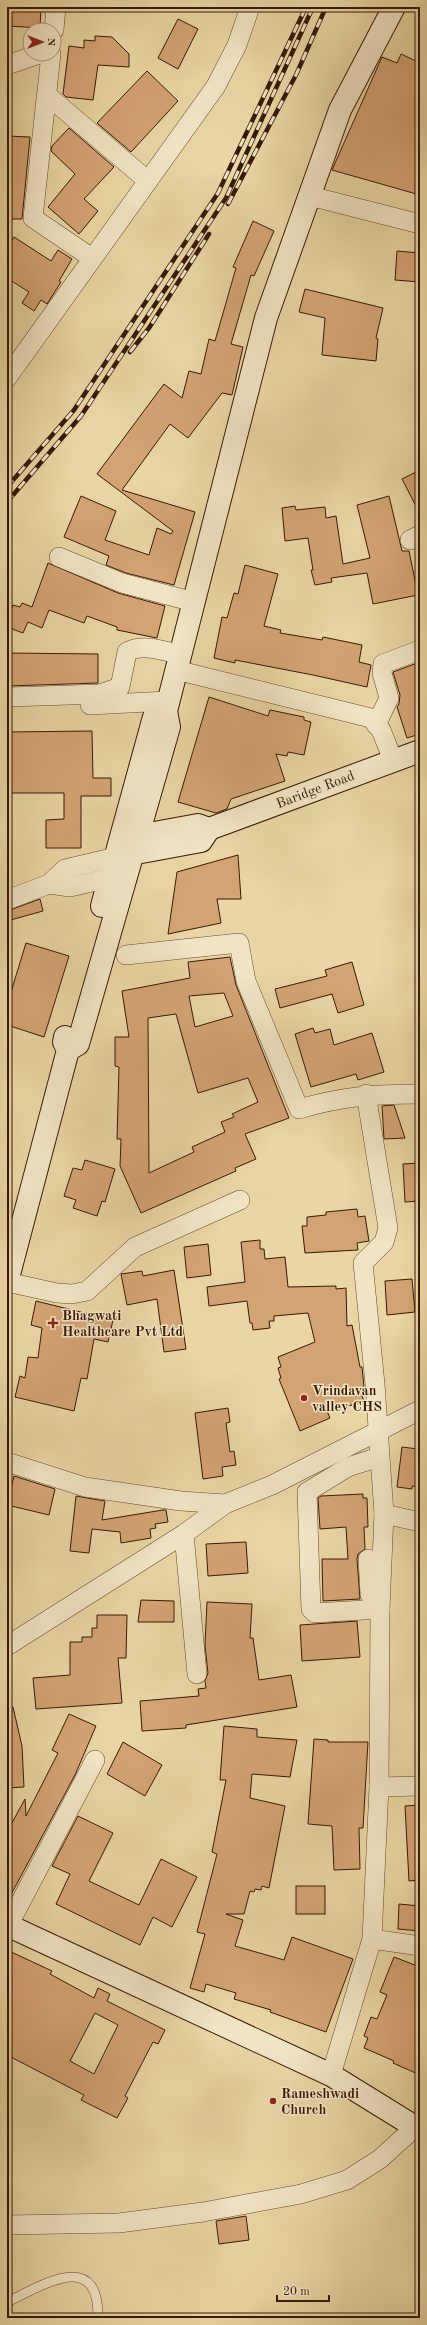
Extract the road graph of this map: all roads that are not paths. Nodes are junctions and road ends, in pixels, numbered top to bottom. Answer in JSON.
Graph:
{"nodes":[{"id":1,"x":56,"y":7,"type":"edge"},
{"id":2,"x":250,"y":7,"type":"edge"},
{"id":3,"x":394,"y":7,"type":"edge"},
{"id":4,"x":55,"y":22,"type":"edge"},
{"id":5,"x":22,"y":60,"type":"edge"},
{"id":6,"x":50,"y":62,"type":"edge"},
{"id":7,"x":7,"y":65,"type":"edge"},
{"id":8,"x":47,"y":95,"type":"junction"},
{"id":9,"x":148,"y":180,"type":"junction"},
{"id":10,"x":310,"y":196,"type":"junction"},
{"id":11,"x":420,"y":224,"type":"edge"},
{"id":12,"x":92,"y":258,"type":"junction"},
{"id":13,"x":7,"y":378,"type":"edge"},
{"id":14,"x":59,"y":557,"type":"dead end"},
{"id":15,"x":194,"y":602,"type":"junction"},
{"id":16,"x":132,"y":637,"type":"dead end"},
{"id":17,"x":420,"y":650,"type":"edge"},
{"id":18,"x":180,"y":657,"type":"junction"},
{"id":19,"x":8,"y":703,"type":"edge"},
{"id":20,"x":167,"y":706,"type":"junction"},
{"id":21,"x":376,"y":724,"type":"junction"},
{"id":22,"x":420,"y":751,"type":"edge"},
{"id":23,"x":393,"y":760,"type":"junction"},
{"id":24,"x":124,"y":856,"type":"junction"},
{"id":25,"x":7,"y":900,"type":"edge"},
{"id":26,"x":126,"y":955,"type":"dead end"},
{"id":27,"x":366,"y":1094,"type":"junction"},
{"id":28,"x":420,"y":1094,"type":"edge"},
{"id":29,"x":240,"y":1200,"type":"dead end"},
{"id":30,"x":7,"y":1282,"type":"edge"},
{"id":31,"x":420,"y":1410,"type":"edge"},
{"id":32,"x":378,"y":1432,"type":"junction"},
{"id":33,"x":379,"y":1457,"type":"junction"},
{"id":34,"x":7,"y":1462,"type":"edge"},
{"id":35,"x":301,"y":1471,"type":"junction"},
{"id":36,"x":307,"y":1492,"type":"junction"},
{"id":37,"x":226,"y":1504,"type":"junction"},
{"id":38,"x":384,"y":1514,"type":"junction"},
{"id":39,"x":420,"y":1522,"type":"edge"},
{"id":40,"x":184,"y":1534,"type":"junction"},
{"id":41,"x":368,"y":1559,"type":"dead end"},
{"id":42,"x":375,"y":1610,"type":"junction"},
{"id":43,"x":7,"y":1646,"type":"edge"},
{"id":44,"x":196,"y":1674,"type":"dead end"},
{"id":45,"x":95,"y":1760,"type":"dead end"},
{"id":46,"x":420,"y":1786,"type":"edge"},
{"id":47,"x":379,"y":1788,"type":"junction"},
{"id":48,"x":8,"y":1926,"type":"edge"},
{"id":49,"x":372,"y":1939,"type":"junction"},
{"id":50,"x":420,"y":1946,"type":"edge"},
{"id":51,"x":331,"y":2075,"type":"junction"},
{"id":52,"x":417,"y":2129,"type":"edge"},
{"id":53,"x":7,"y":2225,"type":"edge"},
{"id":54,"x":7,"y":2302,"type":"edge"},
{"id":55,"x":98,"y":2318,"type":"edge"}],
"edges":[{"from":1,"to":4,"type":"street"},
{"from":2,"to":9,"type":"street"},
{"from":3,"to":10,"type":"main road"},
{"from":5,"to":7,"type":"street"},
{"from":6,"to":8,"type":"street"},
{"from":8,"to":9,"type":"street"},
{"from":8,"to":12,"type":"street"},
{"from":9,"to":12,"type":"street"},
{"from":10,"to":11,"type":"street"},
{"from":10,"to":15,"type":"main road"},
{"from":12,"to":13,"type":"street"},
{"from":14,"to":15,"type":"street"},
{"from":15,"to":18,"type":"main road"},
{"from":16,"to":18,"type":"street"},
{"from":17,"to":21,"type":"street"},
{"from":18,"to":19,"type":"street"},
{"from":18,"to":20,"type":"main road"},
{"from":18,"to":21,"type":"street"},
{"from":19,"to":20,"type":"street"},
{"from":20,"to":24,"type":"main road"},
{"from":21,"to":23,"type":"street"},
{"from":22,"to":23,"type":"main road","name":"Baridge Road"},
{"from":23,"to":24,"type":"main road","name":"Baridge Road"},
{"from":24,"to":25,"type":"street"},
{"from":24,"to":30,"type":"main road"},
{"from":26,"to":27,"type":"street"},
{"from":27,"to":28,"type":"street"},
{"from":27,"to":32,"type":"street"},
{"from":29,"to":30,"type":"street"},
{"from":31,"to":32,"type":"street"},
{"from":32,"to":33,"type":"street"},
{"from":32,"to":35,"type":"street"},
{"from":33,"to":36,"type":"street"},
{"from":33,"to":38,"type":"street"},
{"from":34,"to":37,"type":"street"},
{"from":35,"to":36,"type":"street"},
{"from":35,"to":37,"type":"street"},
{"from":36,"to":42,"type":"street"},
{"from":37,"to":40,"type":"street"},
{"from":38,"to":39,"type":"street"},
{"from":38,"to":42,"type":"street"},
{"from":40,"to":43,"type":"street"},
{"from":40,"to":44,"type":"street"},
{"from":41,"to":42,"type":"street"},
{"from":42,"to":47,"type":"street"},
{"from":45,"to":48,"type":"street"},
{"from":46,"to":47,"type":"street"},
{"from":47,"to":49,"type":"street"},
{"from":48,"to":51,"type":"main road"},
{"from":49,"to":50,"type":"street"},
{"from":49,"to":51,"type":"street"},
{"from":51,"to":52,"type":"main road"},
{"from":52,"to":53,"type":"street"},
{"from":54,"to":55,"type":"lane"}]}
